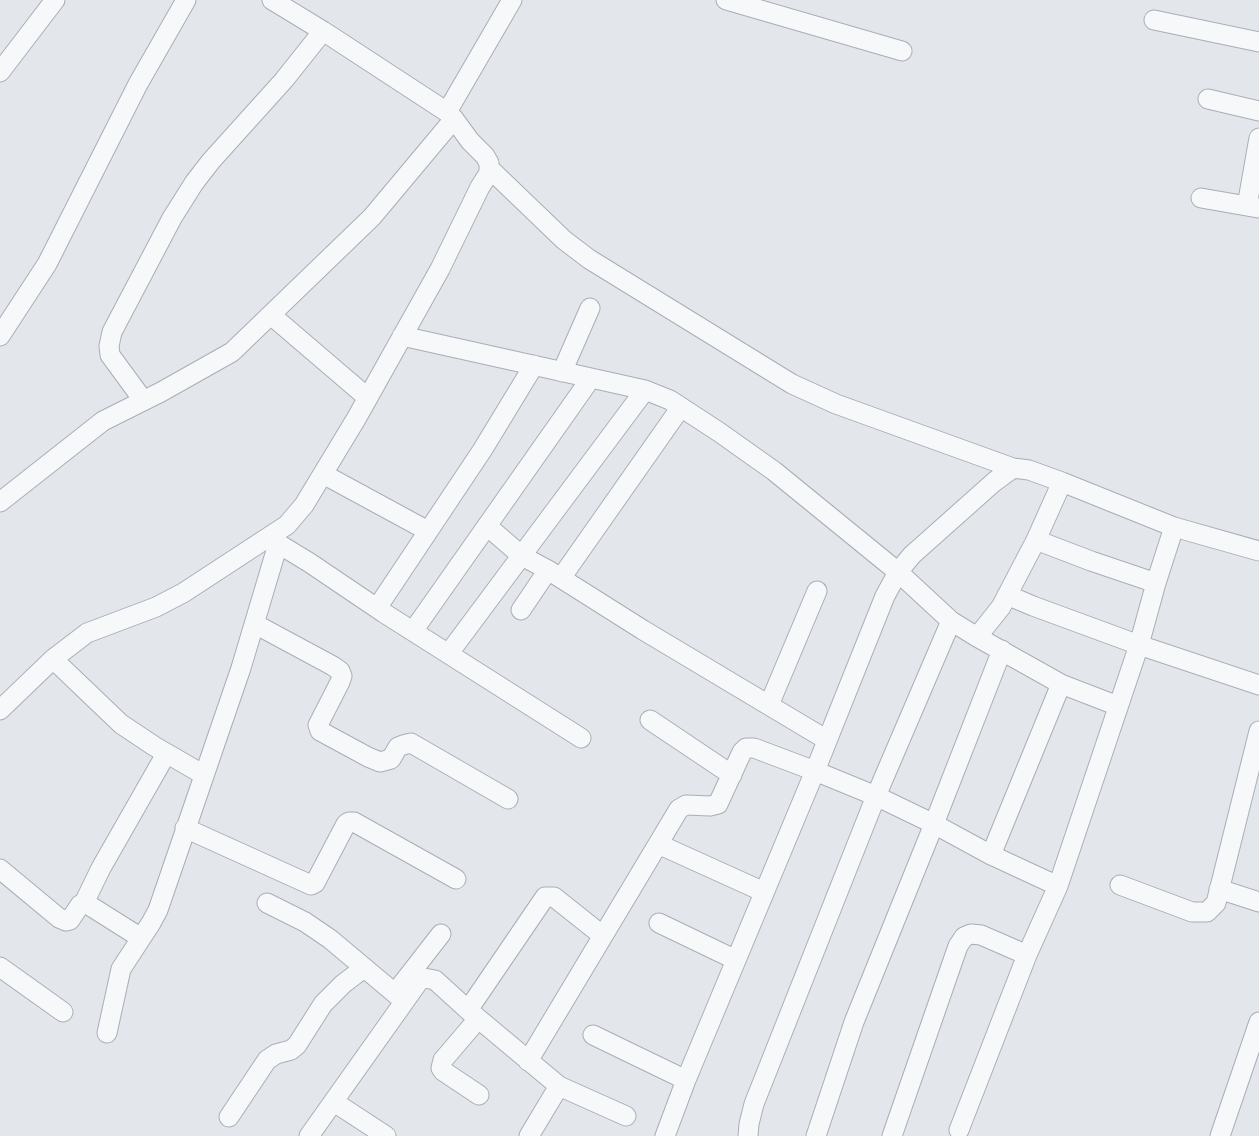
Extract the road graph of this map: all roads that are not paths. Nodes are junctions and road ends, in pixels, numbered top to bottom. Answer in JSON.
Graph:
{"nodes":[{"id":1,"x":55,"y":0,"type":"edge"},
{"id":2,"x":186,"y":0,"type":"edge"},
{"id":3,"x":272,"y":0,"type":"edge"},
{"id":4,"x":512,"y":0,"type":"edge"},
{"id":5,"x":726,"y":0,"type":"edge"},
{"id":6,"x":1154,"y":20,"type":"dead end"},
{"id":7,"x":323,"y":31,"type":"junction"},
{"id":8,"x":1259,"y":42,"type":"edge"},
{"id":9,"x":902,"y":50,"type":"dead end"},
{"id":10,"x":0,"y":72,"type":"edge"},
{"id":11,"x":1208,"y":99,"type":"dead end"},
{"id":12,"x":1259,"y":111,"type":"edge"},
{"id":13,"x":450,"y":116,"type":"junction"},
{"id":14,"x":1259,"y":138,"type":"edge"},
{"id":15,"x":489,"y":168,"type":"junction"},
{"id":16,"x":1200,"y":198,"type":"dead end"},
{"id":17,"x":1253,"y":207,"type":"edge"},
{"id":18,"x":590,"y":308,"type":"dead end"},
{"id":19,"x":270,"y":315,"type":"junction"},
{"id":20,"x":0,"y":336,"type":"edge"},
{"id":21,"x":402,"y":336,"type":"junction"},
{"id":22,"x":534,"y":366,"type":"junction"},
{"id":23,"x":562,"y":372,"type":"junction"},
{"id":24,"x":591,"y":378,"type":"junction"},
{"id":25,"x":645,"y":390,"type":"junction"},
{"id":26,"x":368,"y":398,"type":"junction"},
{"id":27,"x":143,"y":400,"type":"junction"},
{"id":28,"x":682,"y":407,"type":"junction"},
{"id":29,"x":1013,"y":468,"type":"junction"},
{"id":30,"x":324,"y":474,"type":"junction"},
{"id":31,"x":1062,"y":482,"type":"junction"},
{"id":32,"x":0,"y":502,"type":"edge"},
{"id":33,"x":487,"y":526,"type":"junction"},
{"id":34,"x":1174,"y":527,"type":"junction"},
{"id":35,"x":428,"y":531,"type":"junction"},
{"id":36,"x":1036,"y":540,"type":"junction"},
{"id":37,"x":274,"y":541,"type":"junction"},
{"id":38,"x":1259,"y":552,"type":"edge"},
{"id":39,"x":522,"y":556,"type":"junction"},
{"id":40,"x":898,"y":572,"type":"junction"},
{"id":41,"x":555,"y":574,"type":"junction"},
{"id":42,"x":1156,"y":583,"type":"junction"},
{"id":43,"x":817,"y":591,"type":"dead end"},
{"id":44,"x":1007,"y":595,"type":"junction"},
{"id":45,"x":377,"y":608,"type":"junction"},
{"id":46,"x":520,"y":610,"type":"dead end"},
{"id":47,"x":951,"y":621,"type":"junction"},
{"id":48,"x":255,"y":624,"type":"junction"},
{"id":49,"x":413,"y":631,"type":"junction"},
{"id":50,"x":977,"y":637,"type":"junction"},
{"id":51,"x":1139,"y":645,"type":"junction"},
{"id":52,"x":1002,"y":650,"type":"junction"},
{"id":53,"x":450,"y":653,"type":"junction"},
{"id":54,"x":53,"y":659,"type":"junction"},
{"id":55,"x":1061,"y":684,"type":"junction"},
{"id":56,"x":1259,"y":685,"type":"edge"},
{"id":57,"x":769,"y":705,"type":"junction"},
{"id":58,"x":1118,"y":706,"type":"junction"},
{"id":59,"x":0,"y":710,"type":"edge"},
{"id":60,"x":650,"y":720,"type":"dead end"},
{"id":61,"x":1259,"y":730,"type":"edge"},
{"id":62,"x":581,"y":738,"type":"dead end"},
{"id":63,"x":827,"y":740,"type":"junction"},
{"id":64,"x":166,"y":754,"type":"junction"},
{"id":65,"x":815,"y":771,"type":"junction"},
{"id":66,"x":732,"y":774,"type":"junction"},
{"id":67,"x":204,"y":776,"type":"junction"},
{"id":68,"x":876,"y":796,"type":"junction"},
{"id":69,"x":508,"y":799,"type":"dead end"},
{"id":70,"x":934,"y":824,"type":"junction"},
{"id":71,"x":186,"y":828,"type":"junction"},
{"id":72,"x":658,"y":844,"type":"junction"},
{"id":73,"x":991,"y":854,"type":"junction"},
{"id":74,"x":0,"y":869,"type":"edge"},
{"id":75,"x":456,"y":879,"type":"dead end"},
{"id":76,"x":1120,"y":885,"type":"dead end"},
{"id":77,"x":1058,"y":886,"type":"junction"},
{"id":78,"x":1219,"y":889,"type":"junction"},
{"id":79,"x":764,"y":892,"type":"junction"},
{"id":80,"x":1259,"y":902,"type":"edge"},
{"id":81,"x":266,"y":903,"type":"dead end"},
{"id":82,"x":84,"y":904,"type":"junction"},
{"id":83,"x":659,"y":923,"type":"dead end"},
{"id":84,"x":441,"y":934,"type":"dead end"},
{"id":85,"x":603,"y":936,"type":"junction"},
{"id":86,"x":141,"y":938,"type":"junction"},
{"id":87,"x":1028,"y":955,"type":"junction"},
{"id":88,"x":736,"y":960,"type":"junction"},
{"id":89,"x":0,"y":967,"type":"edge"},
{"id":90,"x":364,"y":968,"type":"junction"},
{"id":91,"x":400,"y":997,"type":"junction"},
{"id":92,"x":63,"y":1012,"type":"dead end"},
{"id":93,"x":473,"y":1015,"type":"junction"},
{"id":94,"x":1259,"y":1022,"type":"edge"},
{"id":95,"x":107,"y":1032,"type":"dead end"},
{"id":96,"x":593,"y":1035,"type":"dead end"},
{"id":97,"x":528,"y":1061,"type":"junction"},
{"id":98,"x":686,"y":1080,"type":"junction"},
{"id":99,"x":559,"y":1086,"type":"junction"},
{"id":100,"x":479,"y":1095,"type":"dead end"},
{"id":101,"x":334,"y":1102,"type":"junction"},
{"id":102,"x":626,"y":1116,"type":"dead end"},
{"id":103,"x":229,"y":1117,"type":"dead end"},
{"id":104,"x":959,"y":1130,"type":"dead end"},
{"id":105,"x":310,"y":1136,"type":"edge"},
{"id":106,"x":386,"y":1136,"type":"edge"},
{"id":107,"x":528,"y":1136,"type":"edge"},
{"id":108,"x":665,"y":1136,"type":"edge"},
{"id":109,"x":748,"y":1136,"type":"edge"},
{"id":110,"x":816,"y":1136,"type":"edge"},
{"id":111,"x":892,"y":1136,"type":"edge"},
{"id":112,"x":1220,"y":1136,"type":"edge"}],
"edges":[{"from":1,"to":10,"type":"street"},
{"from":2,"to":20,"type":"street"},
{"from":3,"to":7,"type":"street"},
{"from":4,"to":13,"type":"street"},
{"from":5,"to":9,"type":"street"},
{"from":6,"to":8,"type":"street"},
{"from":7,"to":13,"type":"street"},
{"from":7,"to":27,"type":"street"},
{"from":11,"to":12,"type":"street"},
{"from":13,"to":15,"type":"street"},
{"from":13,"to":19,"type":"street"},
{"from":14,"to":17,"type":"street"},
{"from":15,"to":21,"type":"street"},
{"from":15,"to":29,"type":"street"},
{"from":16,"to":17,"type":"street"},
{"from":18,"to":23,"type":"street"},
{"from":19,"to":26,"type":"street"},
{"from":19,"to":27,"type":"street"},
{"from":21,"to":22,"type":"street"},
{"from":21,"to":26,"type":"street"},
{"from":22,"to":23,"type":"street"},
{"from":22,"to":35,"type":"street"},
{"from":23,"to":24,"type":"street"},
{"from":24,"to":25,"type":"street"},
{"from":24,"to":33,"type":"street"},
{"from":25,"to":28,"type":"street"},
{"from":25,"to":39,"type":"street"},
{"from":26,"to":30,"type":"street"},
{"from":27,"to":32,"type":"street"},
{"from":28,"to":40,"type":"street"},
{"from":28,"to":41,"type":"street"},
{"from":29,"to":31,"type":"street"},
{"from":29,"to":40,"type":"street"},
{"from":30,"to":35,"type":"street"},
{"from":30,"to":37,"type":"street"},
{"from":31,"to":34,"type":"street"},
{"from":31,"to":36,"type":"street"},
{"from":33,"to":39,"type":"street"},
{"from":33,"to":49,"type":"street"},
{"from":34,"to":38,"type":"street"},
{"from":34,"to":42,"type":"street"},
{"from":35,"to":45,"type":"street"},
{"from":36,"to":42,"type":"street"},
{"from":36,"to":44,"type":"street"},
{"from":37,"to":45,"type":"street"},
{"from":37,"to":48,"type":"street"},
{"from":37,"to":54,"type":"street"},
{"from":39,"to":41,"type":"street"},
{"from":39,"to":53,"type":"street"},
{"from":40,"to":47,"type":"street"},
{"from":40,"to":63,"type":"street"},
{"from":41,"to":46,"type":"street"},
{"from":41,"to":57,"type":"street"},
{"from":42,"to":51,"type":"street"},
{"from":43,"to":57,"type":"street"},
{"from":44,"to":50,"type":"street"},
{"from":44,"to":51,"type":"street"},
{"from":45,"to":49,"type":"street"},
{"from":47,"to":50,"type":"street"},
{"from":47,"to":68,"type":"street"},
{"from":48,"to":67,"type":"street"},
{"from":48,"to":69,"type":"street"},
{"from":49,"to":53,"type":"street"},
{"from":50,"to":52,"type":"street"},
{"from":51,"to":56,"type":"street"},
{"from":51,"to":58,"type":"street"},
{"from":52,"to":55,"type":"street"},
{"from":52,"to":70,"type":"street"},
{"from":53,"to":62,"type":"street"},
{"from":54,"to":59,"type":"street"},
{"from":54,"to":64,"type":"street"},
{"from":55,"to":58,"type":"street"},
{"from":55,"to":73,"type":"street"},
{"from":57,"to":63,"type":"street"},
{"from":58,"to":77,"type":"street"},
{"from":60,"to":66,"type":"street"},
{"from":61,"to":78,"type":"street"},
{"from":63,"to":65,"type":"street"},
{"from":64,"to":67,"type":"street"},
{"from":64,"to":82,"type":"street"},
{"from":65,"to":66,"type":"street"},
{"from":65,"to":68,"type":"street"},
{"from":65,"to":79,"type":"street"},
{"from":66,"to":72,"type":"street"},
{"from":67,"to":71,"type":"street"},
{"from":68,"to":70,"type":"street"},
{"from":68,"to":109,"type":"street"},
{"from":70,"to":73,"type":"street"},
{"from":70,"to":110,"type":"street"},
{"from":71,"to":75,"type":"street"},
{"from":71,"to":86,"type":"street"},
{"from":72,"to":79,"type":"street"},
{"from":72,"to":85,"type":"street"},
{"from":73,"to":77,"type":"street"},
{"from":74,"to":82,"type":"street"},
{"from":76,"to":78,"type":"street"},
{"from":77,"to":87,"type":"street"},
{"from":78,"to":80,"type":"street"},
{"from":79,"to":88,"type":"street"},
{"from":81,"to":90,"type":"street"},
{"from":82,"to":86,"type":"street"},
{"from":83,"to":88,"type":"street"},
{"from":84,"to":91,"type":"street"},
{"from":85,"to":93,"type":"street"},
{"from":85,"to":97,"type":"street"},
{"from":86,"to":95,"type":"street"},
{"from":87,"to":104,"type":"street"},
{"from":87,"to":111,"type":"street"},
{"from":88,"to":98,"type":"street"},
{"from":89,"to":92,"type":"street"},
{"from":90,"to":91,"type":"street"},
{"from":90,"to":103,"type":"street"},
{"from":91,"to":93,"type":"street"},
{"from":91,"to":101,"type":"street"},
{"from":93,"to":97,"type":"street"},
{"from":93,"to":100,"type":"street"},
{"from":94,"to":112,"type":"street"},
{"from":96,"to":98,"type":"street"},
{"from":97,"to":99,"type":"street"},
{"from":98,"to":108,"type":"street"},
{"from":99,"to":102,"type":"street"},
{"from":99,"to":107,"type":"street"},
{"from":101,"to":105,"type":"street"},
{"from":101,"to":106,"type":"street"}]}
